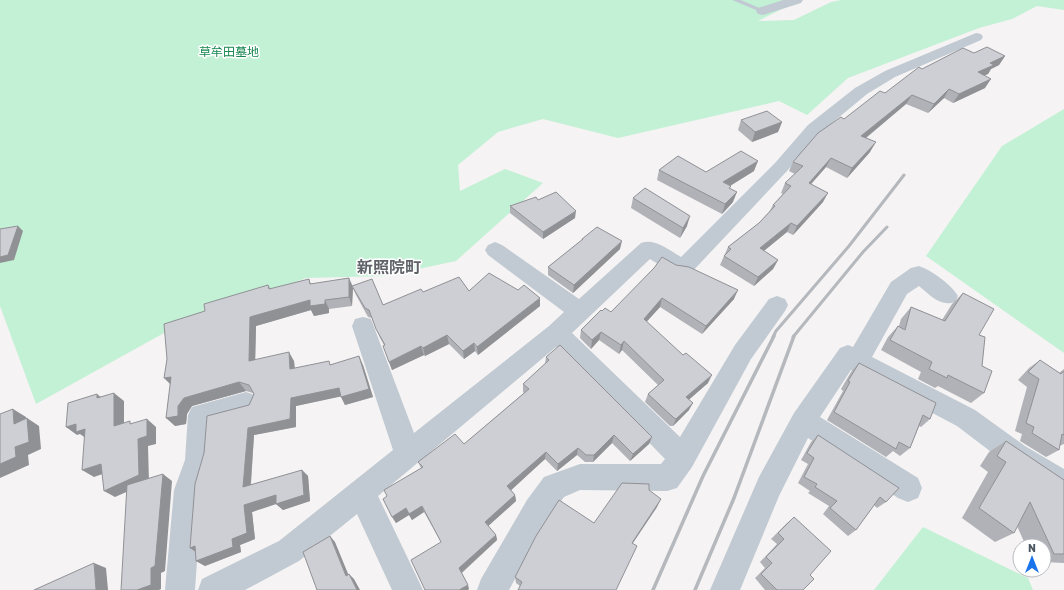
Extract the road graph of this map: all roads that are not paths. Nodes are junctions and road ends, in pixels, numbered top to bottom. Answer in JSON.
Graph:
{"nodes":[{"id":1,"x":735,"y":0,"type":"edge"},
{"id":2,"x":796,"y":0,"type":"edge"},
{"id":3,"x":763,"y":11,"type":"joint"},
{"id":4,"x":976,"y":37,"type":"dead end"},
{"id":5,"x":495,"y":250,"type":"dead end"},
{"id":6,"x":947,"y":296,"type":"dead end"},
{"id":7,"x":777,"y":305,"type":"dead end"},
{"id":8,"x":579,"y":311,"type":"junction"},
{"id":9,"x":363,"y":326,"type":"dead end"},
{"id":10,"x":557,"y":333,"type":"junction"},
{"id":11,"x":857,"y":361,"type":"junction"},
{"id":12,"x":246,"y":403,"type":"dead end"},
{"id":13,"x":803,"y":421,"type":"junction"},
{"id":14,"x":408,"y":455,"type":"junction"},
{"id":15,"x":683,"y":458,"type":"junction"},
{"id":16,"x":1064,"y":485,"type":"edge"},
{"id":17,"x":908,"y":488,"type":"dead end"},
{"id":18,"x":361,"y":492,"type":"junction"},
{"id":19,"x":180,"y":590,"type":"edge"},
{"id":20,"x":212,"y":590,"type":"edge"},
{"id":21,"x":408,"y":590,"type":"edge"},
{"id":22,"x":492,"y":590,"type":"edge"},
{"id":23,"x":725,"y":590,"type":"edge"}],
"edges":[{"from":1,"to":3,"type":"lane"},
{"from":2,"to":3,"type":"street"},
{"from":4,"to":8,"type":"street"},
{"from":5,"to":8,"type":"street"},
{"from":6,"to":11,"type":"street"},
{"from":7,"to":15,"type":"street"},
{"from":8,"to":10,"type":"street"},
{"from":9,"to":14,"type":"street"},
{"from":10,"to":14,"type":"street"},
{"from":10,"to":15,"type":"street"},
{"from":11,"to":13,"type":"street"},
{"from":11,"to":16,"type":"street"},
{"from":12,"to":19,"type":"street"},
{"from":13,"to":17,"type":"street"},
{"from":13,"to":23,"type":"street"},
{"from":14,"to":18,"type":"street"},
{"from":15,"to":22,"type":"street"},
{"from":18,"to":20,"type":"street"},
{"from":18,"to":21,"type":"street"}]}
